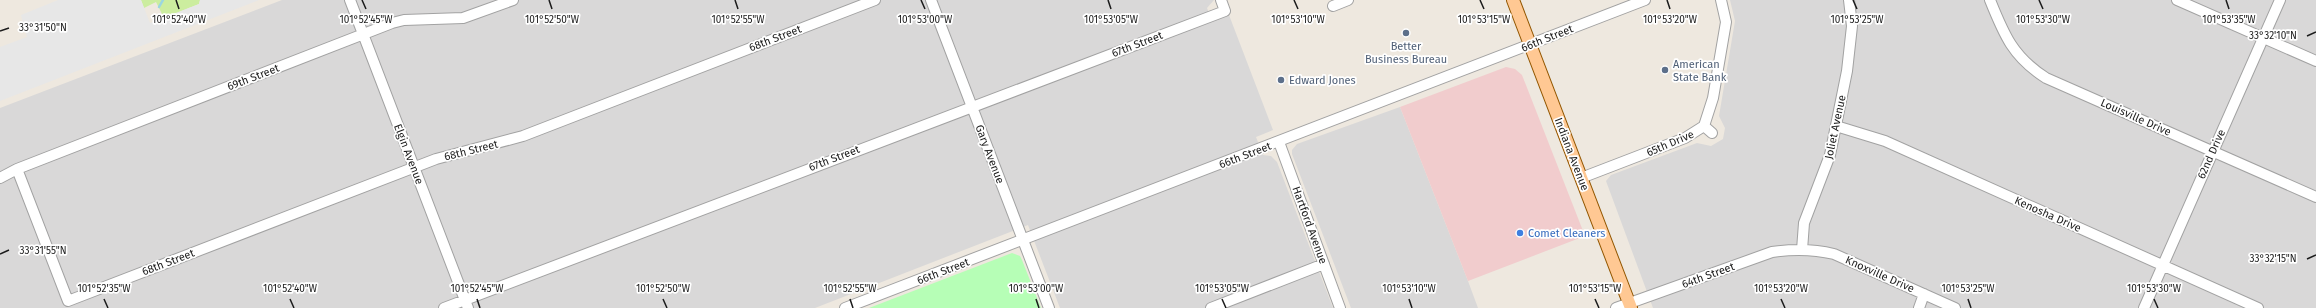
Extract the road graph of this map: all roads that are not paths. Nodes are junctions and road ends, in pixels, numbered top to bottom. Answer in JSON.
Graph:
{"nodes":[{"id":1,"x":350,"y":0,"type":"edge"},
{"id":2,"x":513,"y":0,"type":"edge"},
{"id":3,"x":875,"y":0,"type":"edge"},
{"id":4,"x":931,"y":0,"type":"edge"},
{"id":5,"x":1221,"y":0,"type":"edge"},
{"id":6,"x":1348,"y":0,"type":"edge"},
{"id":7,"x":1513,"y":0,"type":"edge"},
{"id":8,"x":1645,"y":0,"type":"edge"},
{"id":9,"x":1721,"y":0,"type":"edge"},
{"id":10,"x":1849,"y":0,"type":"edge"},
{"id":11,"x":1990,"y":0,"type":"edge"},
{"id":12,"x":2177,"y":0,"type":"edge"},
{"id":13,"x":2280,"y":0,"type":"edge"},
{"id":14,"x":500,"y":2,"type":"edge"},
{"id":15,"x":1332,"y":6,"type":"dead end"},
{"id":16,"x":363,"y":34,"type":"junction"},
{"id":17,"x":2263,"y":38,"type":"junction"},
{"id":18,"x":1530,"y":45,"type":"junction"},
{"id":19,"x":2316,"y":61,"type":"edge"},
{"id":20,"x":972,"y":106,"type":"junction"},
{"id":21,"x":1704,"y":126,"type":"junction"},
{"id":22,"x":1836,"y":126,"type":"junction"},
{"id":23,"x":1712,"y":133,"type":"dead end"},
{"id":24,"x":1279,"y":142,"type":"junction"},
{"id":25,"x":2213,"y":151,"type":"junction"},
{"id":26,"x":414,"y":167,"type":"junction"},
{"id":27,"x":17,"y":169,"type":"junction"},
{"id":28,"x":0,"y":178,"type":"edge"},
{"id":29,"x":1581,"y":178,"type":"junction"},
{"id":30,"x":2316,"y":197,"type":"edge"},
{"id":31,"x":1023,"y":240,"type":"junction"},
{"id":32,"x":1802,"y":250,"type":"junction"},
{"id":33,"x":1324,"y":264,"type":"junction"},
{"id":34,"x":2162,"y":265,"type":"junction"},
{"id":35,"x":1924,"y":294,"type":"junction"},
{"id":36,"x":467,"y":304,"type":"edge"},
{"id":37,"x":1630,"y":306,"type":"edge"},
{"id":38,"x":444,"y":308,"type":"edge"},
{"id":39,"x":845,"y":308,"type":"edge"},
{"id":40,"x":1049,"y":308,"type":"edge"},
{"id":41,"x":1211,"y":308,"type":"edge"},
{"id":42,"x":1340,"y":308,"type":"edge"},
{"id":43,"x":1616,"y":308,"type":"edge"},
{"id":44,"x":1919,"y":308,"type":"edge"},
{"id":45,"x":1955,"y":308,"type":"edge"},
{"id":46,"x":2144,"y":308,"type":"edge"},
{"id":47,"x":2258,"y":308,"type":"edge"}],
"edges":[{"from":1,"to":16,"type":"street","name":"Elgin Avenue"},
{"from":2,"to":14,"type":"street","name":"69th Street"},
{"from":3,"to":26,"type":"street","name":"68th Street"},
{"from":4,"to":20,"type":"street","name":"Gary Avenue"},
{"from":5,"to":20,"type":"street","name":"67th Street"},
{"from":6,"to":15,"type":"street"},
{"from":7,"to":18,"type":"main road","name":"Indiana Avenue"},
{"from":8,"to":18,"type":"street","name":"66th Street"},
{"from":9,"to":21,"type":"street","name":"65th Drive"},
{"from":10,"to":22,"type":"street","name":"Joliet Avenue"},
{"from":11,"to":25,"type":"street","name":"Louisville Drive"},
{"from":12,"to":17,"type":"street"},
{"from":13,"to":17,"type":"street","name":"62nd Drive"},
{"from":14,"to":16,"type":"street","name":"69th Street"},
{"from":16,"to":26,"type":"street","name":"Elgin Avenue"},
{"from":16,"to":27,"type":"street","name":"69th Street"},
{"from":17,"to":19,"type":"street"},
{"from":17,"to":25,"type":"street","name":"62nd Drive"},
{"from":18,"to":24,"type":"street","name":"66th Street"},
{"from":18,"to":29,"type":"main road","name":"Indiana Avenue"},
{"from":20,"to":31,"type":"street","name":"Gary Avenue"},
{"from":20,"to":36,"type":"street","name":"67th Street"},
{"from":21,"to":23,"type":"street"},
{"from":21,"to":29,"type":"street","name":"65th Drive"},
{"from":22,"to":32,"type":"street","name":"Joliet Avenue"},
{"from":22,"to":34,"type":"street","name":"Kenosha Drive"},
{"from":24,"to":31,"type":"street","name":"66th Street"},
{"from":24,"to":33,"type":"street","name":"Hartford Avenue"},
{"from":25,"to":30,"type":"street","name":"Louisville Drive"},
{"from":25,"to":34,"type":"street","name":"62nd Drive"},
{"from":26,"to":27,"type":"street","name":"68th Street"},
{"from":26,"to":36,"type":"street","name":"Elgin Avenue"},
{"from":27,"to":28,"type":"street","name":"69th Street"},
{"from":29,"to":37,"type":"main road","name":"Indiana Avenue"},
{"from":31,"to":39,"type":"street","name":"66th Street"},
{"from":31,"to":40,"type":"street","name":"Gary Avenue"},
{"from":32,"to":35,"type":"street","name":"Knoxville Drive"},
{"from":32,"to":37,"type":"street","name":"64th Street"},
{"from":33,"to":41,"type":"street"},
{"from":33,"to":42,"type":"street","name":"Hartford Avenue"},
{"from":34,"to":46,"type":"street","name":"62nd Drive"},
{"from":34,"to":47,"type":"street","name":"Kenosha Drive"},
{"from":35,"to":44,"type":"street"},
{"from":35,"to":45,"type":"street","name":"Knoxville Drive"},
{"from":36,"to":38,"type":"street","name":"67th Street"},
{"from":37,"to":43,"type":"street","name":"64th Street"}]}
